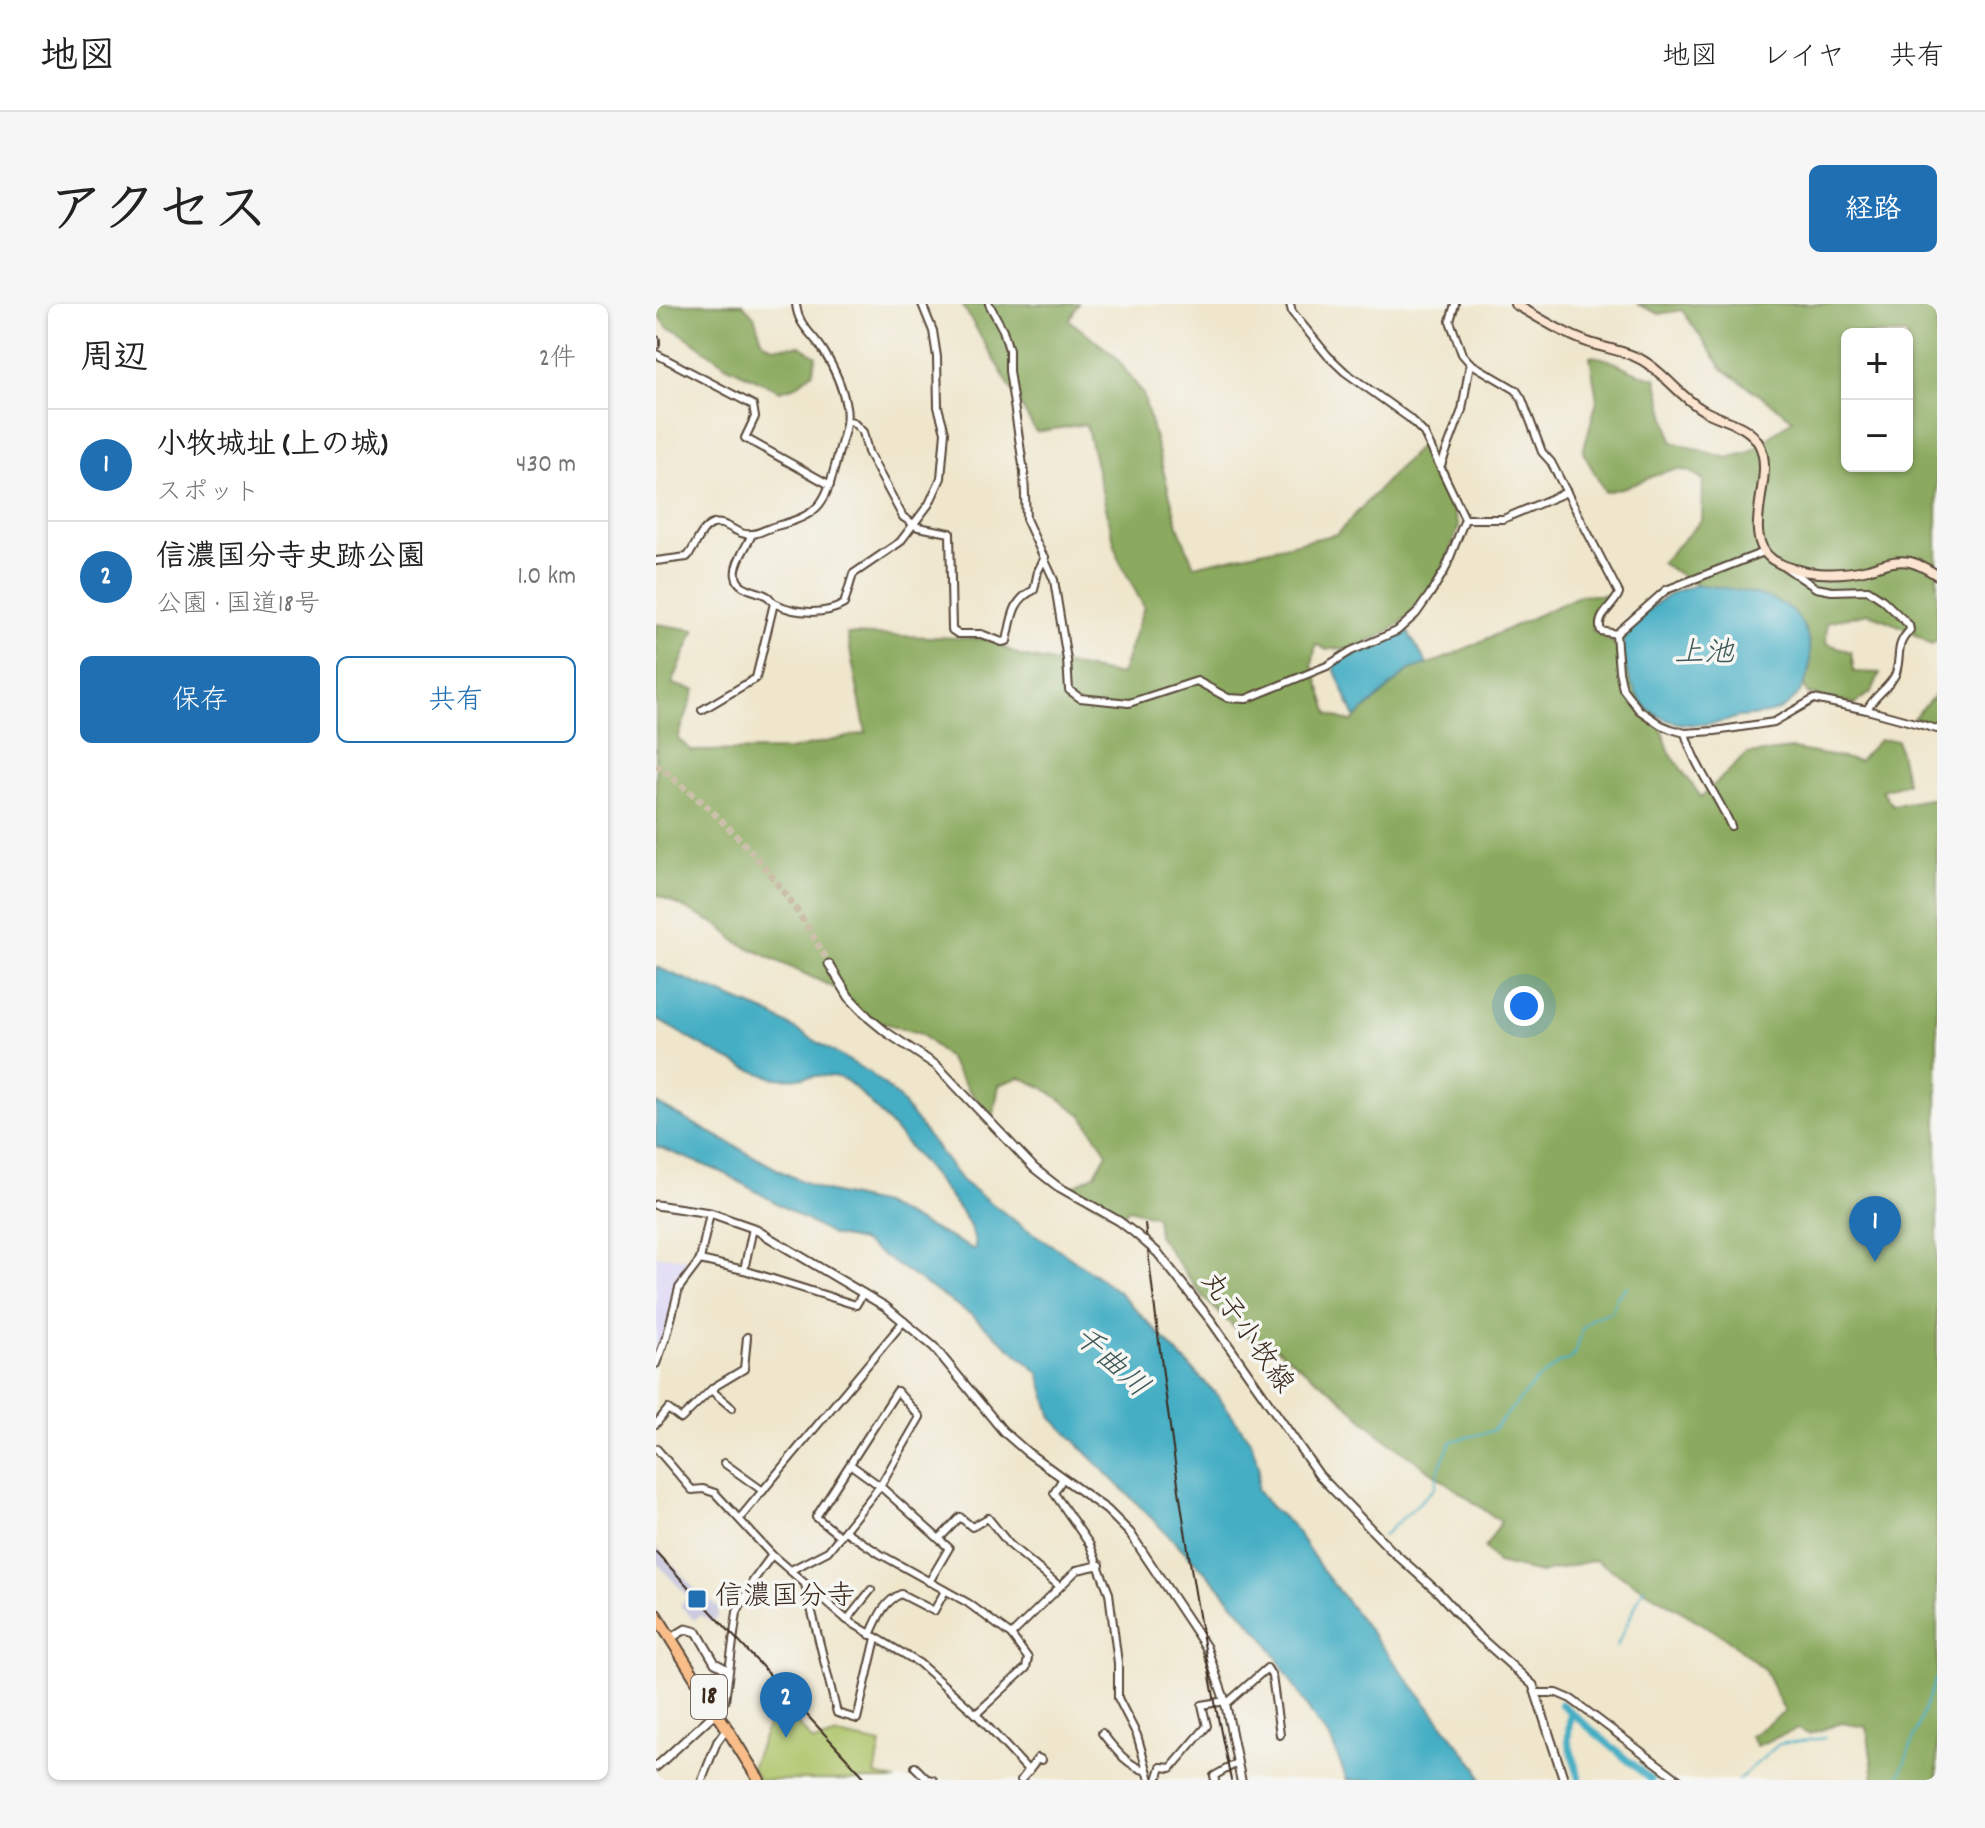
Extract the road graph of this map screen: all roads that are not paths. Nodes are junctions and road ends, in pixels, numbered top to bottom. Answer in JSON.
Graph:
{"nodes":[{"id":1,"x":796,"y":304,"type":"edge"},
{"id":2,"x":922,"y":304,"type":"edge"},
{"id":3,"x":989,"y":304,"type":"edge"},
{"id":4,"x":1290,"y":304,"type":"edge"},
{"id":5,"x":1455,"y":304,"type":"edge"},
{"id":6,"x":1515,"y":304,"type":"edge"},
{"id":7,"x":656,"y":354,"type":"edge"},
{"id":8,"x":1470,"y":363,"type":"junction"},
{"id":9,"x":847,"y":421,"type":"junction"},
{"id":10,"x":1441,"y":465,"type":"junction"},
{"id":11,"x":830,"y":485,"type":"junction"},
{"id":12,"x":1567,"y":492,"type":"junction"},
{"id":13,"x":1465,"y":519,"type":"junction"},
{"id":14,"x":914,"y":525,"type":"junction"},
{"id":15,"x":752,"y":534,"type":"junction"},
{"id":16,"x":1764,"y":552,"type":"junction"},
{"id":17,"x":1045,"y":557,"type":"junction"},
{"id":18,"x":656,"y":561,"type":"edge"},
{"id":19,"x":1782,"y":565,"type":"junction"},
{"id":20,"x":1937,"y":575,"type":"edge"},
{"id":21,"x":774,"y":603,"type":"junction"},
{"id":22,"x":1616,"y":634,"type":"junction"},
{"id":23,"x":702,"y":710,"type":"dead end"},
{"id":24,"x":1867,"y":710,"type":"junction"},
{"id":25,"x":1937,"y":729,"type":"edge"},
{"id":26,"x":1685,"y":733,"type":"junction"},
{"id":27,"x":1731,"y":826,"type":"dead end"},
{"id":28,"x":829,"y":964,"type":"tunnel mouth"},
{"id":29,"x":656,"y":1205,"type":"edge"},
{"id":30,"x":710,"y":1213,"type":"junction"},
{"id":31,"x":753,"y":1228,"type":"junction"},
{"id":32,"x":700,"y":1260,"type":"junction"},
{"id":33,"x":744,"y":1270,"type":"junction"},
{"id":34,"x":863,"y":1293,"type":"junction"},
{"id":35,"x":905,"y":1320,"type":"junction"},
{"id":36,"x":747,"y":1337,"type":"dead end"},
{"id":37,"x":656,"y":1364,"type":"edge"},
{"id":38,"x":711,"y":1390,"type":"junction"},
{"id":39,"x":732,"y":1408,"type":"dead end"},
{"id":40,"x":656,"y":1424,"type":"edge"},
{"id":41,"x":656,"y":1448,"type":"edge"},
{"id":42,"x":724,"y":1463,"type":"dead end"},
{"id":43,"x":851,"y":1465,"type":"junction"},
{"id":44,"x":1063,"y":1478,"type":"junction"},
{"id":45,"x":880,"y":1486,"type":"junction"},
{"id":46,"x":763,"y":1491,"type":"junction"},
{"id":47,"x":740,"y":1518,"type":"junction"},
{"id":48,"x":842,"y":1533,"type":"junction"},
{"id":49,"x":939,"y":1539,"type":"junction"},
{"id":50,"x":772,"y":1555,"type":"junction"},
{"id":51,"x":1100,"y":1565,"type":"junction"},
{"id":52,"x":791,"y":1570,"type":"junction"},
{"id":53,"x":929,"y":1582,"type":"junction"},
{"id":54,"x":805,"y":1584,"type":"junction"},
{"id":55,"x":1058,"y":1585,"type":"junction"},
{"id":56,"x":871,"y":1590,"type":"dead end"},
{"id":57,"x":945,"y":1591,"type":"junction"},
{"id":58,"x":656,"y":1615,"type":"edge"},
{"id":59,"x":847,"y":1620,"type":"junction"},
{"id":60,"x":665,"y":1634,"type":"edge"},
{"id":61,"x":1011,"y":1635,"type":"junction"},
{"id":62,"x":873,"y":1636,"type":"junction"},
{"id":63,"x":728,"y":1670,"type":"junction"},
{"id":64,"x":1538,"y":1693,"type":"junction"},
{"id":65,"x":1225,"y":1703,"type":"junction"},
{"id":66,"x":717,"y":1711,"type":"junction"},
{"id":67,"x":976,"y":1714,"type":"junction"},
{"id":68,"x":727,"y":1728,"type":"junction"},
{"id":69,"x":1102,"y":1733,"type":"dead end"},
{"id":70,"x":1280,"y":1735,"type":"dead end"},
{"id":71,"x":1042,"y":1760,"type":"dead end"},
{"id":72,"x":1237,"y":1763,"type":"junction"},
{"id":73,"x":656,"y":1767,"type":"edge"},
{"id":74,"x":915,"y":1767,"type":"dead end"},
{"id":75,"x":1029,"y":1771,"type":"junction"},
{"id":76,"x":1147,"y":1771,"type":"junction"},
{"id":77,"x":702,"y":1780,"type":"edge"},
{"id":78,"x":759,"y":1780,"type":"edge"},
{"id":79,"x":933,"y":1780,"type":"edge"},
{"id":80,"x":1021,"y":1780,"type":"edge"},
{"id":81,"x":1150,"y":1780,"type":"edge"},
{"id":82,"x":1157,"y":1780,"type":"edge"},
{"id":83,"x":1215,"y":1780,"type":"edge"},
{"id":84,"x":1241,"y":1780,"type":"edge"},
{"id":85,"x":1564,"y":1780,"type":"edge"},
{"id":86,"x":1679,"y":1780,"type":"edge"}],
"edges":[{"from":1,"to":9,"type":"street"},
{"from":2,"to":14,"type":"street"},
{"from":3,"to":17,"type":"street"},
{"from":4,"to":10,"type":"street"},
{"from":5,"to":8,"type":"street"},
{"from":6,"to":16,"type":"main road"},
{"from":7,"to":11,"type":"street"},
{"from":8,"to":10,"type":"street"},
{"from":8,"to":12,"type":"street"},
{"from":9,"to":11,"type":"street"},
{"from":9,"to":14,"type":"street"},
{"from":10,"to":13,"type":"street"},
{"from":11,"to":15,"type":"street"},
{"from":12,"to":13,"type":"street"},
{"from":12,"to":22,"type":"street"},
{"from":13,"to":17,"type":"street"},
{"from":14,"to":17,"type":"street"},
{"from":14,"to":21,"type":"street"},
{"from":15,"to":18,"type":"street"},
{"from":15,"to":21,"type":"street"},
{"from":16,"to":19,"type":"main road"},
{"from":16,"to":22,"type":"street"},
{"from":19,"to":20,"type":"main road"},
{"from":19,"to":24,"type":"street"},
{"from":21,"to":23,"type":"street"},
{"from":22,"to":26,"type":"street"},
{"from":24,"to":25,"type":"street"},
{"from":24,"to":26,"type":"street"},
{"from":26,"to":27,"type":"street"},
{"from":28,"to":64,"type":"street","name":"丸子小牧線","bridge":true},
{"from":29,"to":30,"type":"street"},
{"from":30,"to":31,"type":"street"},
{"from":30,"to":32,"type":"street"},
{"from":31,"to":33,"type":"street"},
{"from":31,"to":34,"type":"street"},
{"from":32,"to":33,"type":"street"},
{"from":32,"to":37,"type":"street"},
{"from":33,"to":34,"type":"street"},
{"from":34,"to":35,"type":"street"},
{"from":35,"to":44,"type":"street"},
{"from":35,"to":46,"type":"street"},
{"from":36,"to":38,"type":"street"},
{"from":38,"to":39,"type":"street"},
{"from":38,"to":40,"type":"street"},
{"from":41,"to":47,"type":"street"},
{"from":42,"to":46,"type":"street"},
{"from":43,"to":45,"type":"street"},
{"from":43,"to":45,"type":"street"},
{"from":43,"to":48,"type":"street"},
{"from":44,"to":51,"type":"street"},
{"from":44,"to":65,"type":"street"},
{"from":45,"to":48,"type":"street"},
{"from":45,"to":49,"type":"street"},
{"from":46,"to":47,"type":"street"},
{"from":47,"to":50,"type":"street"},
{"from":48,"to":52,"type":"street"},
{"from":48,"to":53,"type":"street"},
{"from":49,"to":53,"type":"street"},
{"from":49,"to":55,"type":"street"},
{"from":50,"to":52,"type":"street"},
{"from":50,"to":63,"type":"street"},
{"from":51,"to":55,"type":"street"},
{"from":51,"to":76,"type":"street"},
{"from":52,"to":54,"type":"street"},
{"from":53,"to":57,"type":"street"},
{"from":54,"to":59,"type":"street"},
{"from":54,"to":62,"type":"street"},
{"from":55,"to":61,"type":"street"},
{"from":56,"to":59,"type":"street"},
{"from":57,"to":61,"type":"street"},
{"from":57,"to":62,"type":"street"},
{"from":58,"to":60,"type":"highway","number":"18"},
{"from":59,"to":62,"type":"street"},
{"from":60,"to":63,"type":"street"},
{"from":60,"to":66,"type":"highway","number":"18"},
{"from":61,"to":67,"type":"street"},
{"from":62,"to":67,"type":"street"},
{"from":63,"to":66,"type":"street"},
{"from":64,"to":85,"type":"street","name":"丸子小牧線"},
{"from":64,"to":86,"type":"street"},
{"from":65,"to":70,"type":"street"},
{"from":65,"to":72,"type":"street"},
{"from":65,"to":82,"type":"street"},
{"from":66,"to":68,"type":"highway","number":"18"},
{"from":66,"to":73,"type":"street"},
{"from":67,"to":75,"type":"street"},
{"from":68,"to":77,"type":"street"},
{"from":68,"to":78,"type":"highway","number":"18"},
{"from":69,"to":76,"type":"street"},
{"from":71,"to":75,"type":"street"},
{"from":72,"to":83,"type":"street"},
{"from":72,"to":84,"type":"street"},
{"from":74,"to":79,"type":"street"},
{"from":75,"to":80,"type":"street"},
{"from":76,"to":81,"type":"street"}]}
